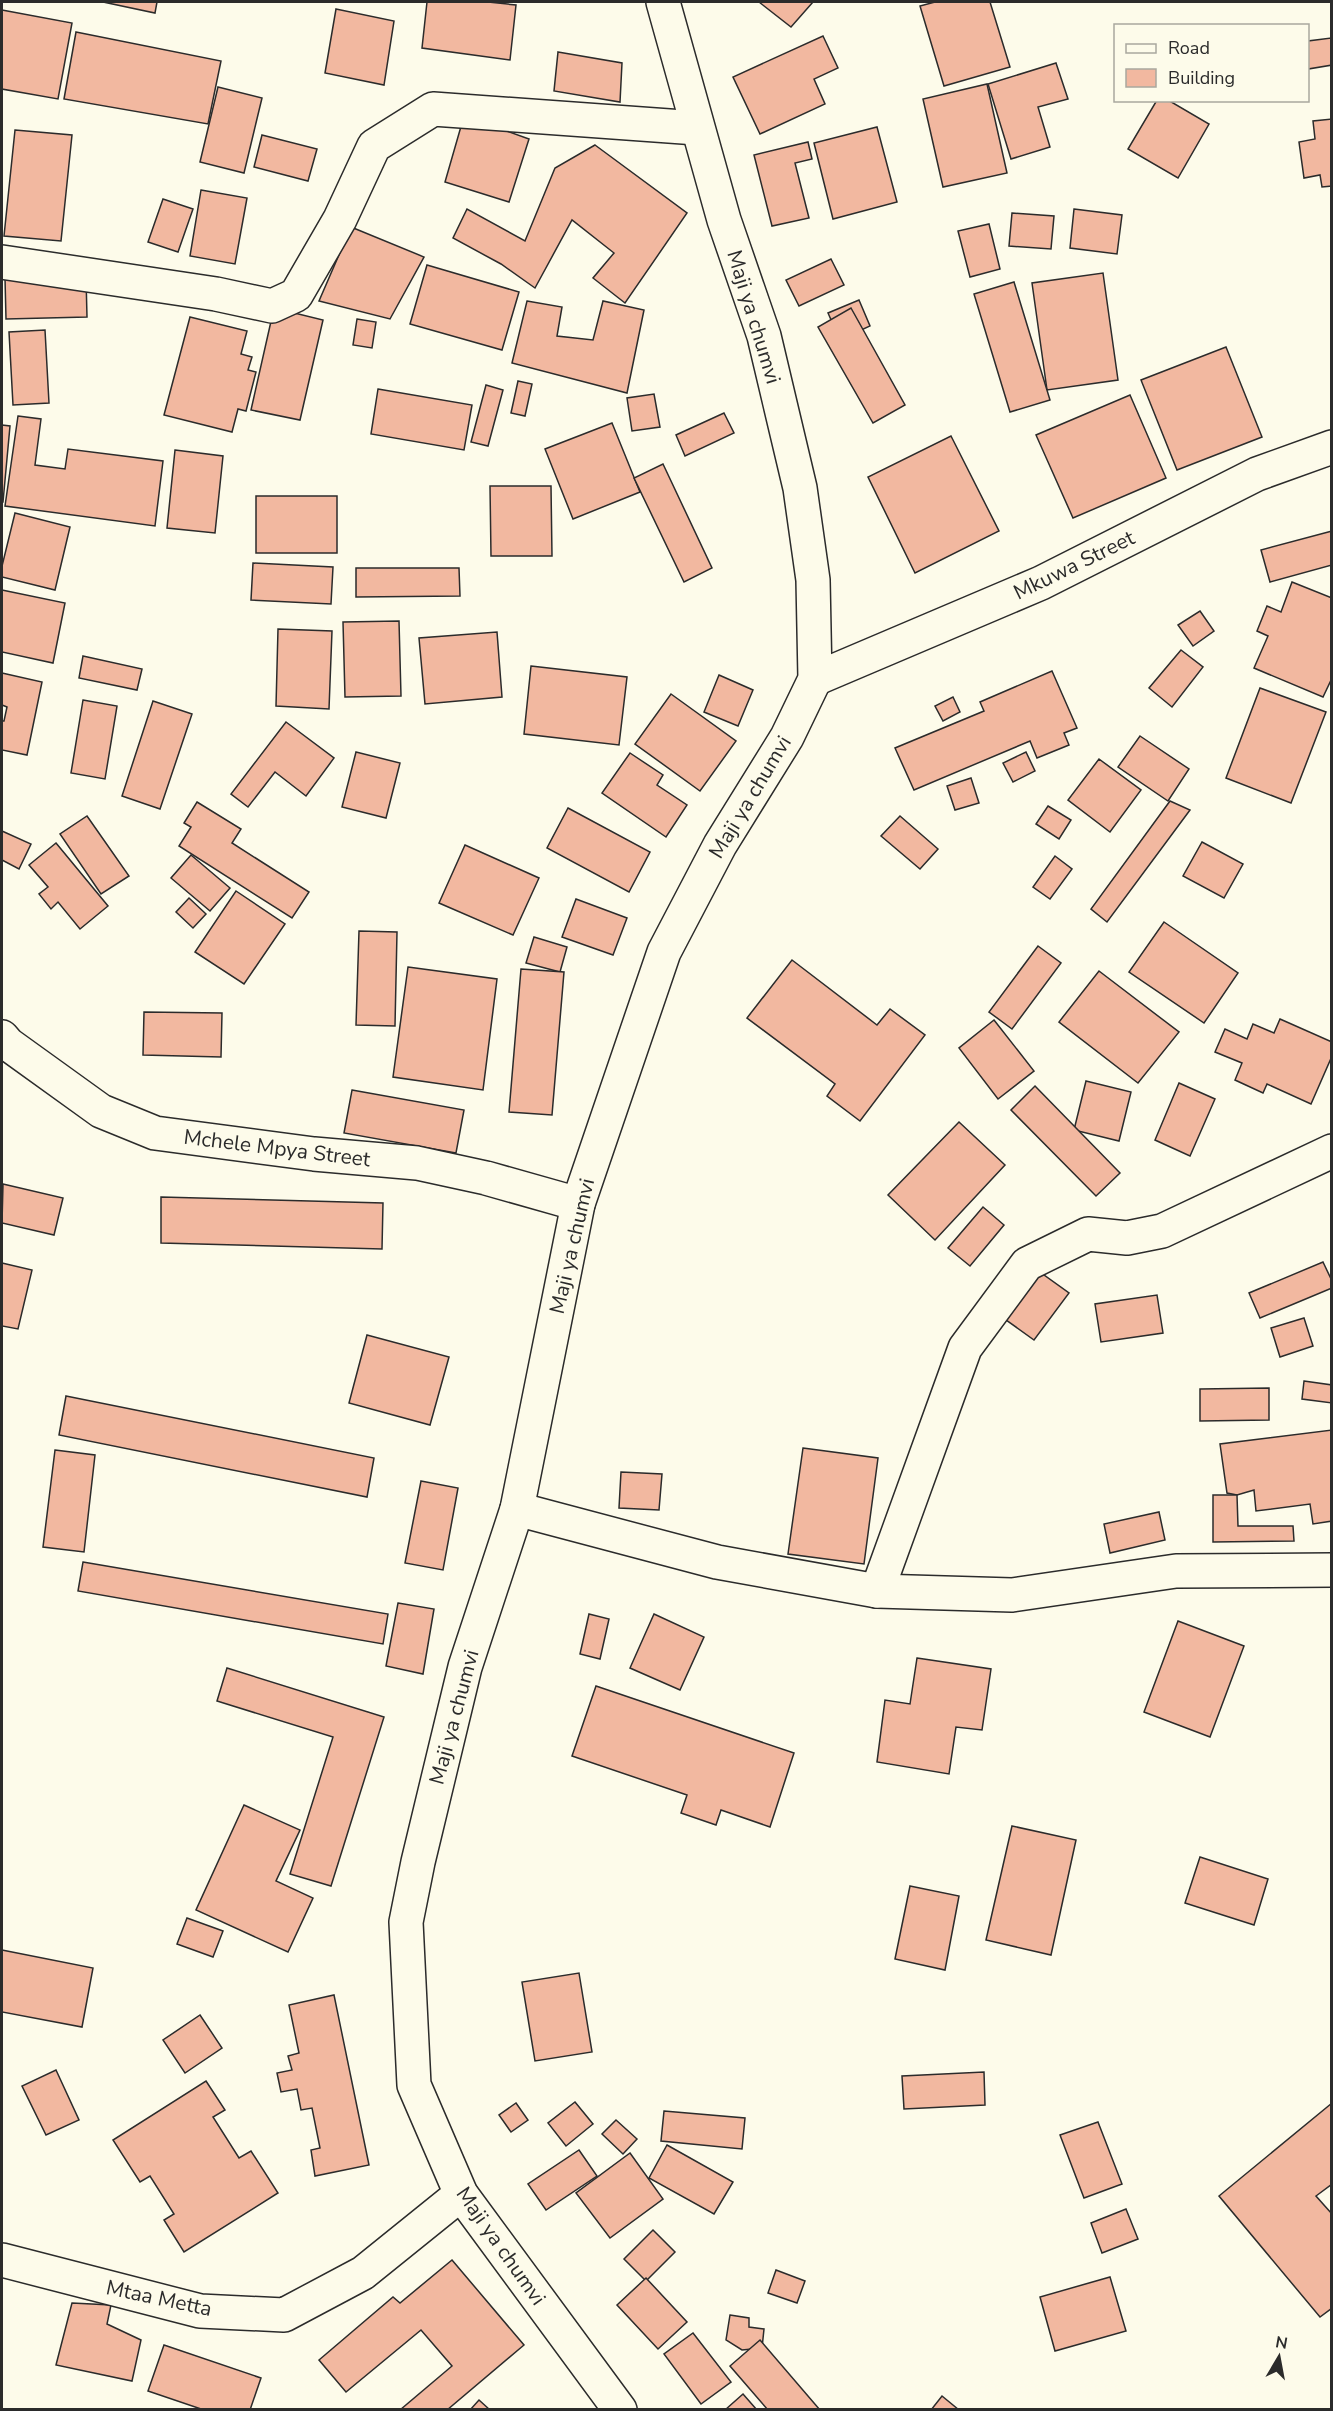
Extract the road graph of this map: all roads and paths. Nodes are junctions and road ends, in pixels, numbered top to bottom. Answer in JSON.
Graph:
{"nodes":[{"id":1,"x":663,"y":2,"type":"edge"},
{"id":2,"x":697,"y":128,"type":"junction"},
{"id":3,"x":2,"y":262,"type":"edge"},
{"id":4,"x":1332,"y":447,"type":"edge"},
{"id":5,"x":815,"y":679,"type":"junction"},
{"id":6,"x":2,"y":1037,"type":"edge"},
{"id":7,"x":1332,"y":1151,"type":"edge"},
{"id":8,"x":578,"y":1204,"type":"junction"},
{"id":9,"x":517,"y":1509,"type":"junction"},
{"id":10,"x":1332,"y":1570,"type":"edge"},
{"id":11,"x":877,"y":1590,"type":"junction"},
{"id":12,"x":461,"y":2194,"type":"junction"},
{"id":13,"x":2,"y":2260,"type":"edge"},
{"id":14,"x":620,"y":2409,"type":"edge"}],
"edges":[{"from":1,"to":2,"type":"street","name":"Maji ya chumvi"},
{"from":2,"to":3,"type":"street"},
{"from":2,"to":5,"type":"street","name":"Maji ya chumvi"},
{"from":4,"to":5,"type":"street","name":"Mkuwa Street"},
{"from":5,"to":8,"type":"street","name":"Maji ya chumvi"},
{"from":6,"to":8,"type":"street","name":"Mchele Mpya Street"},
{"from":7,"to":11,"type":"street"},
{"from":8,"to":9,"type":"street","name":"Maji ya chumvi"},
{"from":9,"to":11,"type":"street"},
{"from":9,"to":12,"type":"street","name":"Maji ya chumvi"},
{"from":10,"to":11,"type":"street"},
{"from":12,"to":13,"type":"street","name":"Mtaa Metta"},
{"from":12,"to":14,"type":"street","name":"Maji ya chumvi"}]}
